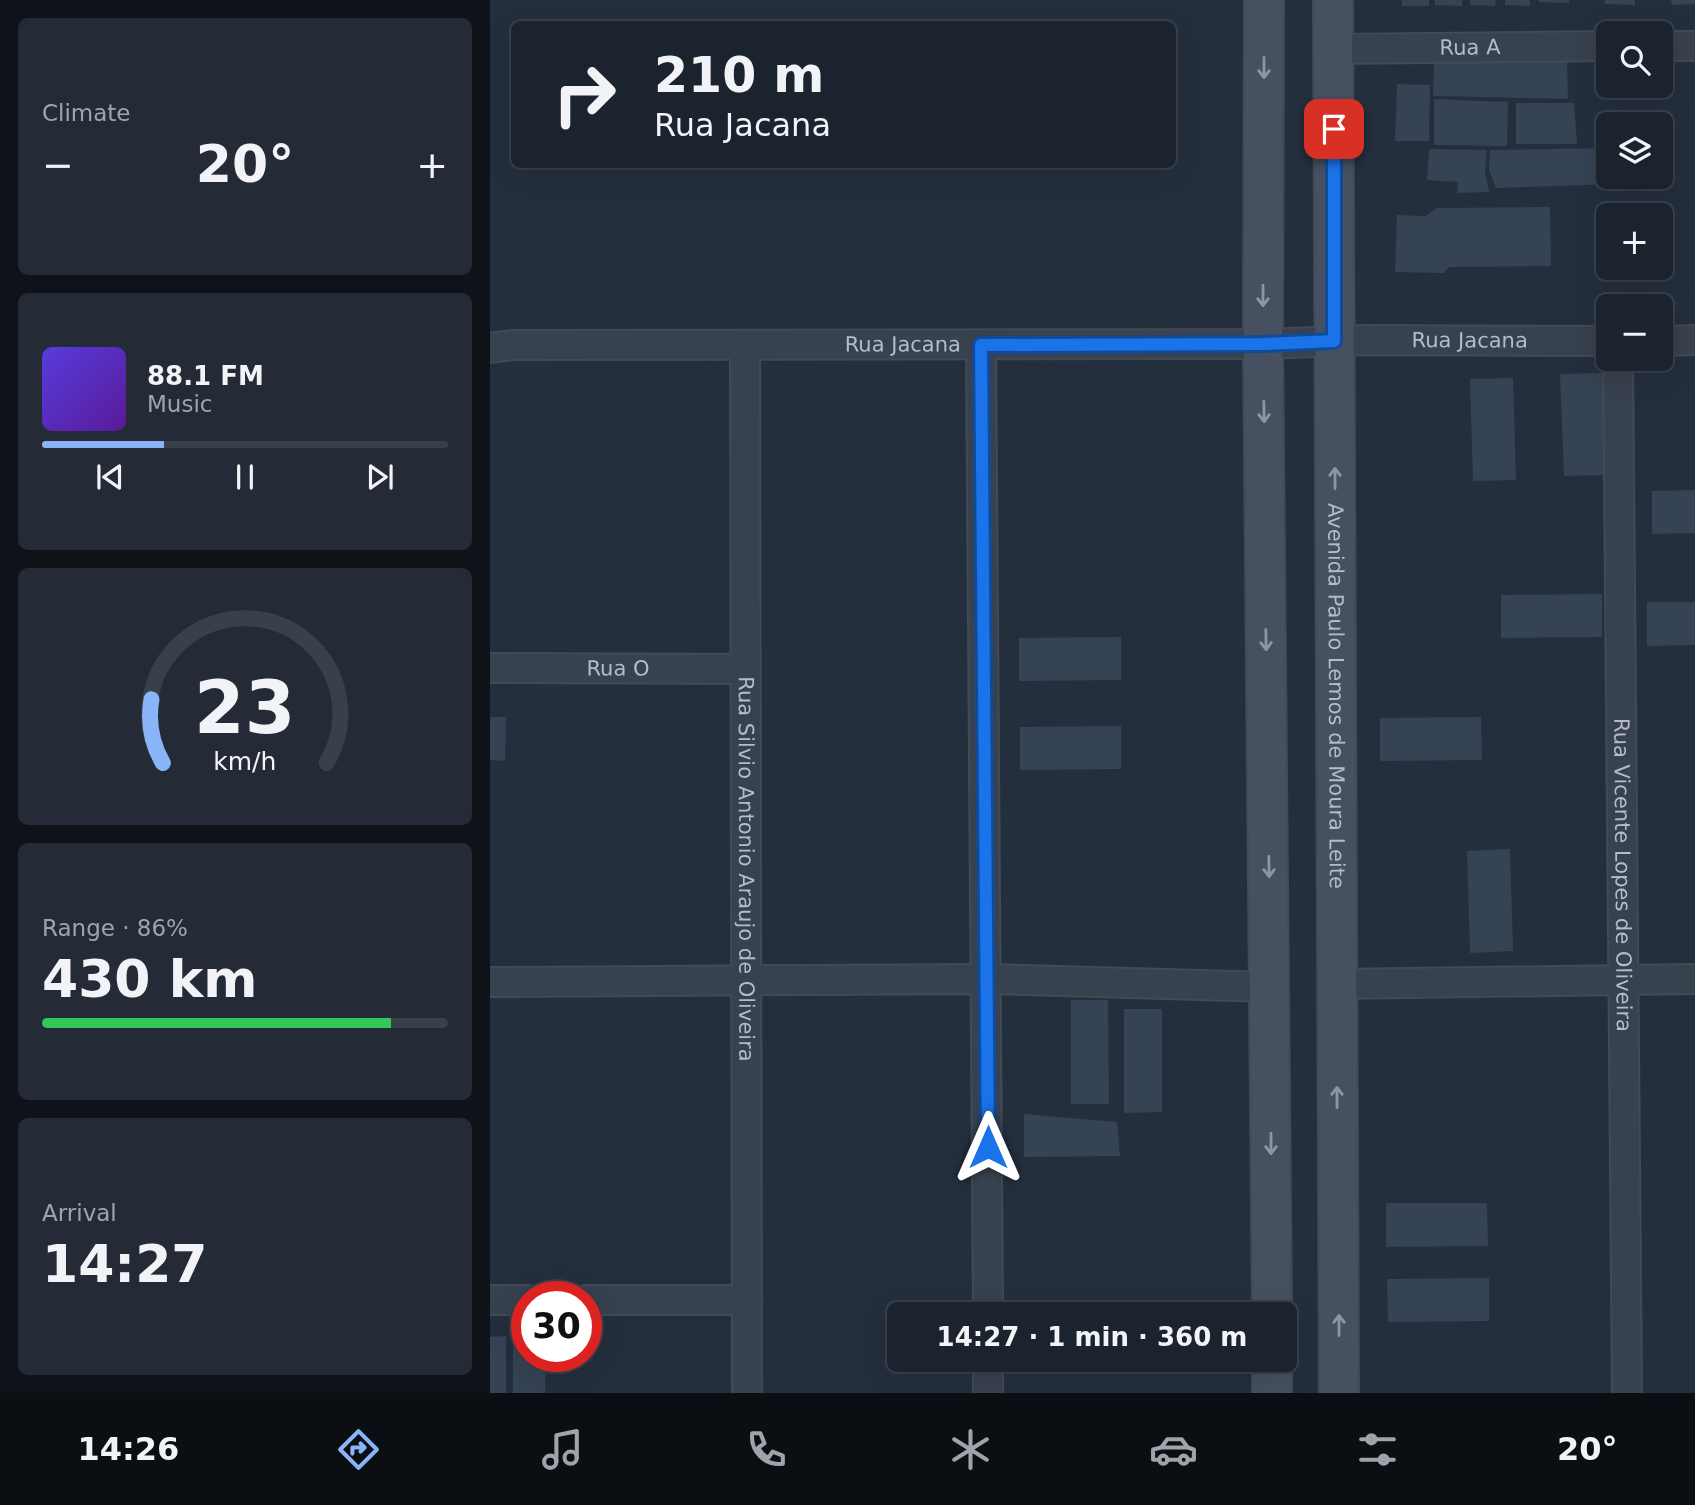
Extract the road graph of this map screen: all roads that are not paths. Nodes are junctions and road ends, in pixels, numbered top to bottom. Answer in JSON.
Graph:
{"nodes":[{"id":1,"x":1264,"y":0,"type":"edge"},
{"id":2,"x":1333,"y":0,"type":"edge"},
{"id":3,"x":1596,"y":46,"type":"edge"},
{"id":4,"x":1673,"y":46,"type":"edge"},
{"id":5,"x":1695,"y":46,"type":"edge"},
{"id":6,"x":1334,"y":49,"type":"junction"},
{"id":7,"x":1695,"y":340,"type":"edge"},
{"id":8,"x":1334,"y":341,"type":"junction"},
{"id":9,"x":1596,"y":341,"type":"edge"},
{"id":10,"x":1673,"y":341,"type":"edge"},
{"id":11,"x":1263,"y":344,"type":"junction"},
{"id":12,"x":981,"y":345,"type":"junction"},
{"id":13,"x":745,"y":346,"type":"junction"},
{"id":14,"x":490,"y":348,"type":"edge"},
{"id":15,"x":1618,"y":371,"type":"edge"},
{"id":16,"x":490,"y":668,"type":"edge"},
{"id":17,"x":744,"y":669,"type":"junction"},
{"id":18,"x":988,"y":979,"type":"junction"},
{"id":19,"x":1695,"y":979,"type":"edge"},
{"id":20,"x":1622,"y":981,"type":"junction"},
{"id":21,"x":490,"y":982,"type":"edge"},
{"id":22,"x":747,"y":982,"type":"junction"},
{"id":23,"x":1336,"y":984,"type":"junction"},
{"id":24,"x":1270,"y":987,"type":"junction"},
{"id":25,"x":490,"y":1300,"type":"edge"},
{"id":26,"x":511,"y":1300,"type":"edge"},
{"id":27,"x":602,"y":1300,"type":"edge"},
{"id":28,"x":747,"y":1300,"type":"junction"},
{"id":29,"x":988,"y":1302,"type":"edge"},
{"id":30,"x":1272,"y":1302,"type":"edge"},
{"id":31,"x":988,"y":1372,"type":"edge"},
{"id":32,"x":1272,"y":1372,"type":"edge"},
{"id":33,"x":747,"y":1393,"type":"edge"},
{"id":34,"x":988,"y":1393,"type":"edge"},
{"id":35,"x":1272,"y":1393,"type":"edge"},
{"id":36,"x":1339,"y":1393,"type":"edge"},
{"id":37,"x":1627,"y":1393,"type":"edge"}],
"edges":[{"from":1,"to":11,"type":"street","one_way":true},
{"from":2,"to":6,"type":"street","name":"Avenida Paulo Lemos de Moura Leite"},
{"from":3,"to":6,"type":"street","name":"Rua A"},
{"from":4,"to":5,"type":"street"},
{"from":6,"to":8,"type":"street","name":"Avenida Paulo Lemos de Moura Leite"},
{"from":7,"to":10,"type":"street"},
{"from":8,"to":9,"type":"street","name":"Rua Jacana"},
{"from":8,"to":11,"type":"street","name":"Rua Jacana"},
{"from":23,"to":8,"type":"street","name":"Avenida Paulo Lemos de Moura Leite","one_way":true},
{"from":11,"to":12,"type":"street","name":"Rua Jacana"},
{"from":11,"to":24,"type":"street","one_way":true},
{"from":12,"to":13,"type":"street","name":"Rua Jacana"},
{"from":12,"to":18,"type":"street"},
{"from":13,"to":14,"type":"street","name":"Rua Jacana"},
{"from":13,"to":17,"type":"street","name":"Rua Silvio Antonio Araujo de Oliveira"},
{"from":15,"to":20,"type":"street","name":"Rua Vicente Lopes de Oliveira"},
{"from":16,"to":17,"type":"street","name":"Rua O"},
{"from":17,"to":22,"type":"street","name":"Rua Silvio Antonio Araujo de Oliveira"},
{"from":18,"to":22,"type":"street"},
{"from":18,"to":24,"type":"street"},
{"from":18,"to":29,"type":"street"},
{"from":19,"to":20,"type":"street"},
{"from":20,"to":23,"type":"street"},
{"from":20,"to":37,"type":"street","name":"Rua Vicente Lopes de Oliveira"},
{"from":21,"to":22,"type":"street"},
{"from":22,"to":28,"type":"street","name":"Rua Silvio Antonio Araujo de Oliveira"},
{"from":36,"to":23,"type":"street","name":"Avenida Paulo Lemos de Moura Leite","one_way":true},
{"from":24,"to":30,"type":"street","one_way":true},
{"from":25,"to":26,"type":"street"},
{"from":27,"to":28,"type":"street"},
{"from":28,"to":33,"type":"street","name":"Rua Silvio Antonio Araujo de Oliveira"},
{"from":31,"to":34,"type":"street"},
{"from":32,"to":35,"type":"street"}]}
